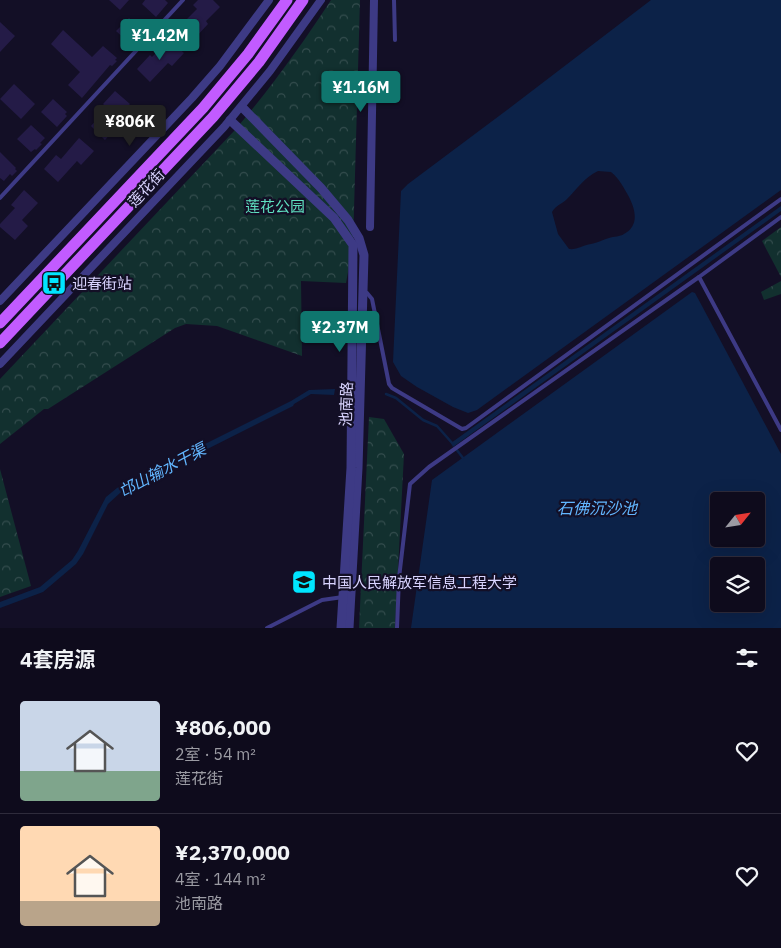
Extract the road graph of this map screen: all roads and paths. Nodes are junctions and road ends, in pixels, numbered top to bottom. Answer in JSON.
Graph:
{"nodes":[{"id":1,"x":183,"y":0,"type":"edge"},
{"id":2,"x":269,"y":0,"type":"edge"},
{"id":3,"x":287,"y":0,"type":"edge"},
{"id":4,"x":304,"y":0,"type":"edge"},
{"id":5,"x":321,"y":0,"type":"edge"},
{"id":6,"x":374,"y":0,"type":"edge"},
{"id":7,"x":394,"y":0,"type":"edge"},
{"id":8,"x":395,"y":40,"type":"dead end"},
{"id":9,"x":242,"y":107,"type":"junction"},
{"id":10,"x":230,"y":120,"type":"junction"},
{"id":11,"x":0,"y":198,"type":"edge"},
{"id":12,"x":781,"y":199,"type":"edge"},
{"id":13,"x":781,"y":217,"type":"edge"},
{"id":14,"x":370,"y":227,"type":"dead end"},
{"id":15,"x":699,"y":277,"type":"junction"},
{"id":16,"x":363,"y":292,"type":"junction"},
{"id":17,"x":0,"y":301,"type":"edge"},
{"id":18,"x":0,"y":322,"type":"edge"},
{"id":19,"x":0,"y":343,"type":"edge"},
{"id":20,"x":0,"y":364,"type":"edge"},
{"id":21,"x":781,"y":430,"type":"edge"},
{"id":22,"x":343,"y":597,"type":"junction"},
{"id":23,"x":267,"y":628,"type":"edge"},
{"id":24,"x":341,"y":628,"type":"edge"},
{"id":25,"x":349,"y":628,"type":"edge"},
{"id":26,"x":397,"y":628,"type":"edge"}],
"edges":[{"from":1,"to":11,"type":"lane"},
{"from":2,"to":17,"type":"street","name":"莲花街"},
{"from":3,"to":18,"type":"main road","name":"莲花街"},
{"from":4,"to":19,"type":"main road","name":"莲花街"},
{"from":5,"to":9,"type":"street","name":"莲花街"},
{"from":6,"to":14,"type":"street"},
{"from":7,"to":8,"type":"lane"},
{"from":9,"to":10,"type":"street","name":"莲花街"},
{"from":9,"to":16,"type":"street","name":"池南路"},
{"from":10,"to":20,"type":"street","name":"莲花街"},
{"from":10,"to":22,"type":"street","name":"池南路"},
{"from":12,"to":16,"type":"lane"},
{"from":13,"to":15,"type":"lane"},
{"from":15,"to":21,"type":"lane"},
{"from":15,"to":26,"type":"lane"},
{"from":16,"to":25,"type":"street","name":"池南路"},
{"from":22,"to":23,"type":"lane"},
{"from":22,"to":24,"type":"street","name":"池南路"}]}
